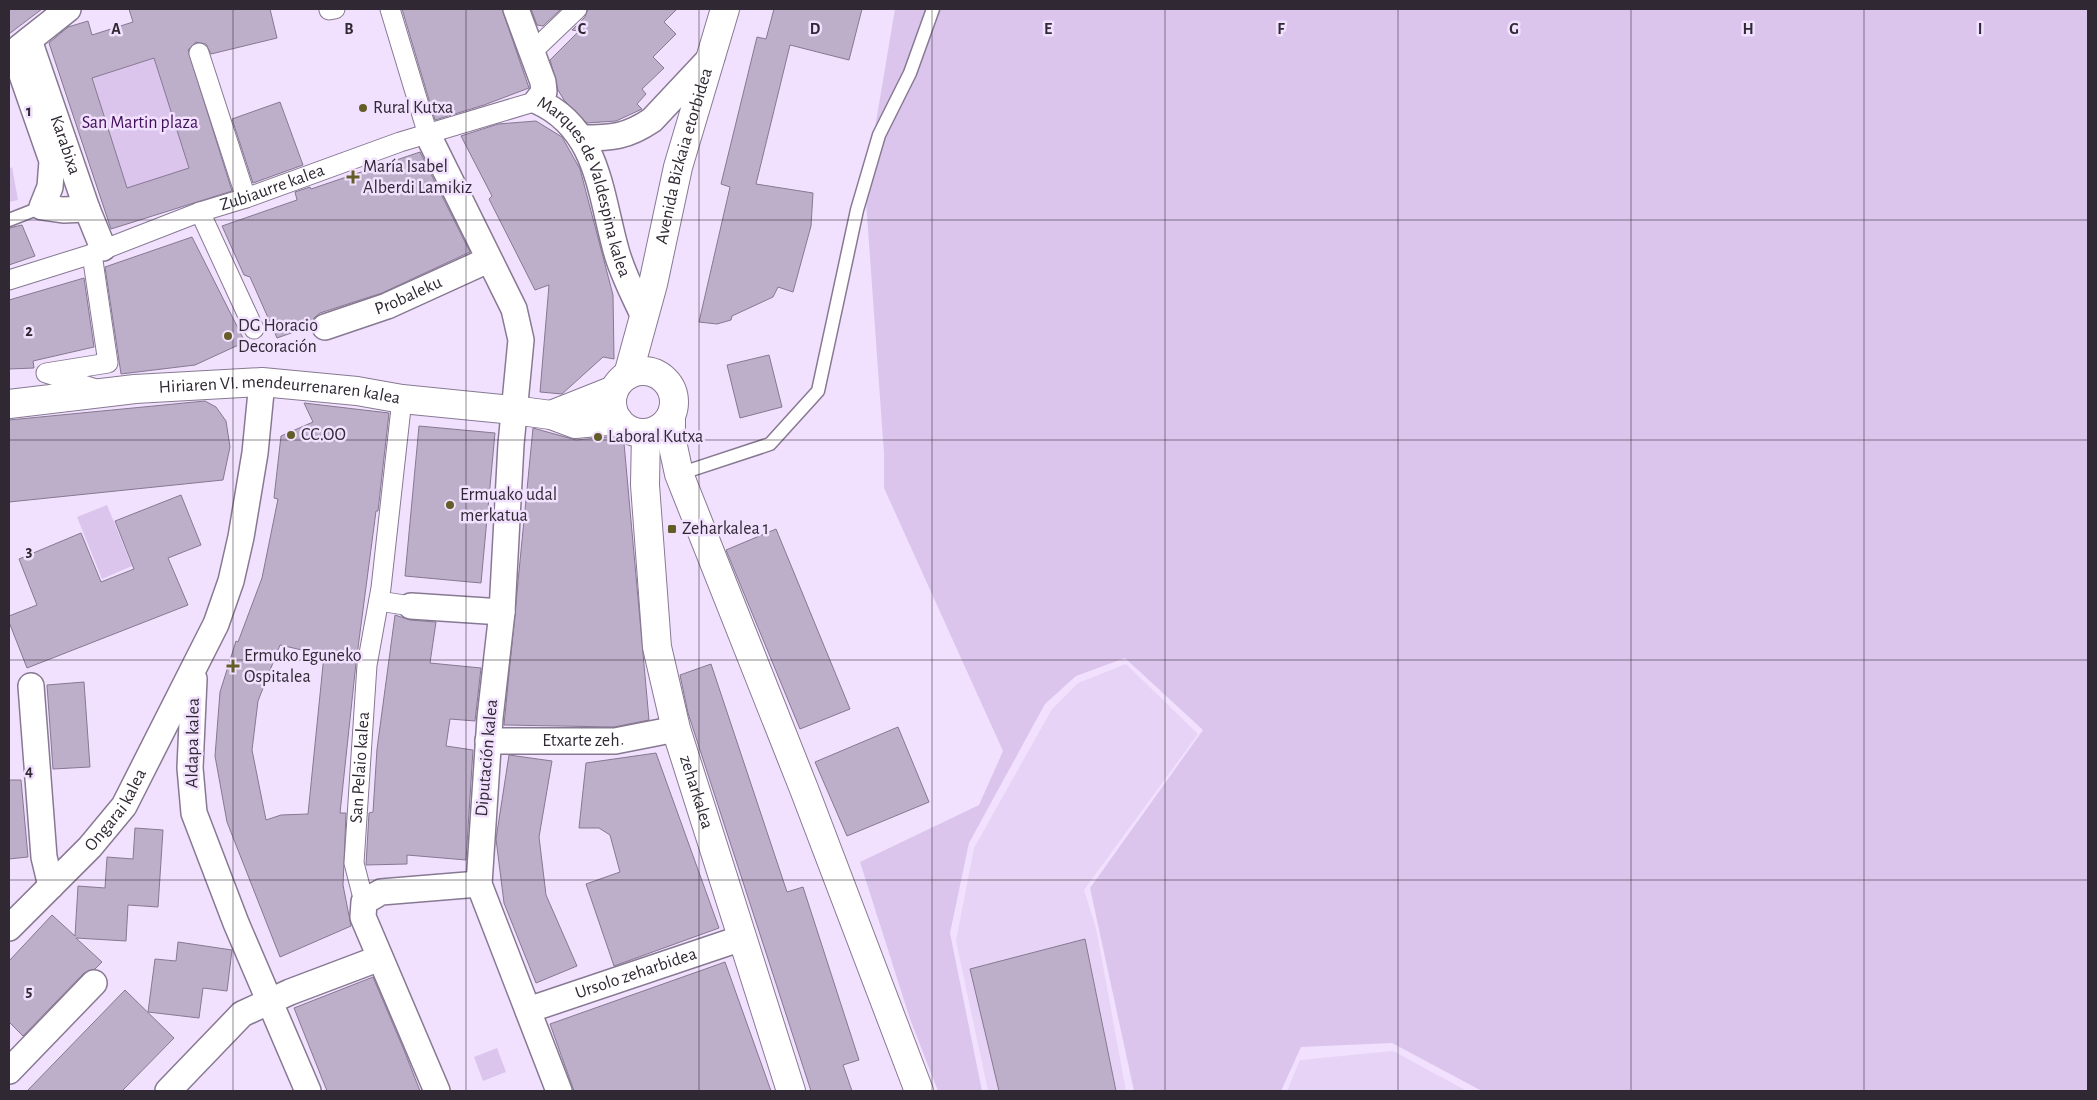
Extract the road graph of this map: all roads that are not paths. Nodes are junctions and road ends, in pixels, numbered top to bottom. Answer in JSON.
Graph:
{"nodes":[{"id":1,"x":68,"y":9,"type":"edge"},
{"id":2,"x":390,"y":9,"type":"edge"},
{"id":3,"x":516,"y":9,"type":"edge"},
{"id":4,"x":577,"y":9,"type":"edge"},
{"id":5,"x":934,"y":9,"type":"edge"},
{"id":6,"x":722,"y":20,"type":"edge"},
{"id":7,"x":17,"y":49,"type":"edge"},
{"id":8,"x":532,"y":52,"type":"junction"},
{"id":9,"x":199,"y":53,"type":"dead end"},
{"id":10,"x":712,"y":56,"type":"junction"},
{"id":11,"x":537,"y":101,"type":"junction"},
{"id":12,"x":428,"y":135,"type":"junction"},
{"id":13,"x":582,"y":138,"type":"junction"},
{"id":14,"x":246,"y":198,"type":"junction"},
{"id":15,"x":42,"y":207,"type":"junction"},
{"id":16,"x":87,"y":209,"type":"junction"},
{"id":17,"x":200,"y":212,"type":"junction"},
{"id":18,"x":9,"y":220,"type":"edge"},
{"id":19,"x":98,"y":251,"type":"junction"},
{"id":20,"x":488,"y":260,"type":"junction"},
{"id":21,"x":9,"y":280,"type":"edge"},
{"id":22,"x":653,"y":284,"type":"junction"},
{"id":23,"x":644,"y":316,"type":"junction"},
{"id":24,"x":325,"y":327,"type":"dead end"},
{"id":25,"x":254,"y":329,"type":"dead end"},
{"id":26,"x":665,"y":380,"type":"junction"},
{"id":27,"x":262,"y":382,"type":"junction"},
{"id":28,"x":621,"y":382,"type":"junction"},
{"id":29,"x":106,"y":392,"type":"junction"},
{"id":30,"x":402,"y":399,"type":"junction"},
{"id":31,"x":9,"y":404,"type":"edge"},
{"id":32,"x":513,"y":410,"type":"junction"},
{"id":33,"x":551,"y":416,"type":"junction"},
{"id":34,"x":643,"y":426,"type":"junction"},
{"id":35,"x":678,"y":472,"type":"junction"},
{"id":36,"x":378,"y":601,"type":"junction"},
{"id":37,"x":411,"y":606,"type":"joint"},
{"id":38,"x":502,"y":612,"type":"junction"},
{"id":39,"x":194,"y":671,"type":"junction"},
{"id":40,"x":31,"y":686,"type":"dead end"},
{"id":41,"x":676,"y":729,"type":"junction"},
{"id":42,"x":488,"y":741,"type":"junction"},
{"id":43,"x":479,"y":884,"type":"junction"},
{"id":44,"x":50,"y":886,"type":"junction"},
{"id":45,"x":364,"y":902,"type":"junction"},
{"id":46,"x":9,"y":928,"type":"edge"},
{"id":47,"x":742,"y":938,"type":"junction"},
{"id":48,"x":380,"y":958,"type":"junction"},
{"id":49,"x":94,"y":983,"type":"dead end"},
{"id":50,"x":270,"y":1001,"type":"junction"},
{"id":51,"x":528,"y":1010,"type":"junction"},
{"id":52,"x":9,"y":1071,"type":"edge"},
{"id":53,"x":168,"y":1091,"type":"edge"},
{"id":54,"x":308,"y":1091,"type":"edge"},
{"id":55,"x":437,"y":1091,"type":"edge"},
{"id":56,"x":559,"y":1091,"type":"edge"},
{"id":57,"x":791,"y":1091,"type":"edge"},
{"id":58,"x":918,"y":1091,"type":"edge"}],
"edges":[{"from":1,"to":7,"type":"street"},
{"from":2,"to":12,"type":"street"},
{"from":3,"to":8,"type":"street","name":"Marques de Valdespina kalea"},
{"from":4,"to":8,"type":"street"},
{"from":5,"to":35,"type":"lane"},
{"from":6,"to":10,"type":"street","name":"Avenida Bizkaia etorbidea"},
{"from":7,"to":15,"type":"street","name":"Karabixa"},
{"from":7,"to":16,"type":"street","name":"Karabixa"},
{"from":8,"to":11,"type":"street","name":"Marques de Valdespina kalea"},
{"from":9,"to":14,"type":"street"},
{"from":10,"to":13,"type":"street"},
{"from":10,"to":22,"type":"street","name":"Avenida Bizkaia etorbidea"},
{"from":11,"to":12,"type":"street","name":"Zubiaurre kalea"},
{"from":11,"to":13,"type":"street","name":"Marques de Valdespina kalea"},
{"from":12,"to":14,"type":"street","name":"Zubiaurre kalea"},
{"from":12,"to":20,"type":"street"},
{"from":13,"to":23,"type":"street","name":"Marques de Valdespina kalea"},
{"from":14,"to":17,"type":"street","name":"Zubiaurre kalea"},
{"from":15,"to":16,"type":"street"},
{"from":15,"to":18,"type":"lane"},
{"from":16,"to":19,"type":"street","name":"Karabixa"},
{"from":17,"to":19,"type":"street","name":"Zubiaurre kalea"},
{"from":17,"to":25,"type":"street"},
{"from":19,"to":21,"type":"street","name":"Zubiaurre kalea"},
{"from":19,"to":29,"type":"street"},
{"from":20,"to":24,"type":"street","name":"Probaleku"},
{"from":20,"to":32,"type":"street"},
{"from":22,"to":23,"type":"street"},
{"from":22,"to":26,"type":"street"},
{"from":23,"to":28,"type":"street"},
{"from":26,"to":28,"type":"street"},
{"from":26,"to":34,"type":"street"},
{"from":27,"to":29,"type":"street","name":"Hiriaren VI. mendeurrenaren kalea"},
{"from":27,"to":30,"type":"street","name":"Hiriaren VI. mendeurrenaren kalea"},
{"from":27,"to":39,"type":"street","name":"Aldapa kalea"},
{"from":28,"to":33,"type":"street"},
{"from":28,"to":34,"type":"street"},
{"from":29,"to":31,"type":"street","name":"Hiriaren VI. mendeurrenaren kalea"},
{"from":30,"to":32,"type":"street","name":"Hiriaren VI. mendeurrenaren kalea"},
{"from":30,"to":36,"type":"street","name":"San Pelaio kalea"},
{"from":32,"to":33,"type":"street","name":"Hiriaren VI. mendeurrenaren kalea"},
{"from":32,"to":38,"type":"street","name":"Diputación kalea"},
{"from":33,"to":34,"type":"street","name":"Hiriaren VI. mendeurrenaren kalea"},
{"from":34,"to":35,"type":"street"},
{"from":34,"to":41,"type":"street","name":"zeharkalea"},
{"from":35,"to":58,"type":"street"},
{"from":36,"to":37,"type":"street"},
{"from":36,"to":45,"type":"street","name":"San Pelaio kalea"},
{"from":37,"to":38,"type":"street"},
{"from":38,"to":42,"type":"street","name":"Diputación kalea"},
{"from":39,"to":44,"type":"street","name":"Ongarai kalea"},
{"from":39,"to":50,"type":"street","name":"Aldapa kalea"},
{"from":40,"to":44,"type":"street"},
{"from":41,"to":42,"type":"street","name":"Etxarte zeh."},
{"from":41,"to":47,"type":"street","name":"zeharkalea"},
{"from":42,"to":43,"type":"street","name":"Diputación kalea"},
{"from":43,"to":45,"type":"street"},
{"from":43,"to":51,"type":"street","name":"Diputación kalea"},
{"from":44,"to":46,"type":"street","name":"Ongarai kalea"},
{"from":45,"to":48,"type":"street","name":"San Pelaio kalea"},
{"from":47,"to":51,"type":"street","name":"Ursolo zeharbidea"},
{"from":47,"to":57,"type":"street","name":"zeharkalea"},
{"from":48,"to":50,"type":"street"},
{"from":48,"to":55,"type":"street","name":"San Pelaio kalea"},
{"from":49,"to":52,"type":"street"},
{"from":50,"to":53,"type":"street"},
{"from":50,"to":54,"type":"street","name":"Aldapa kalea"},
{"from":51,"to":56,"type":"street","name":"Diputación kalea"}]}
